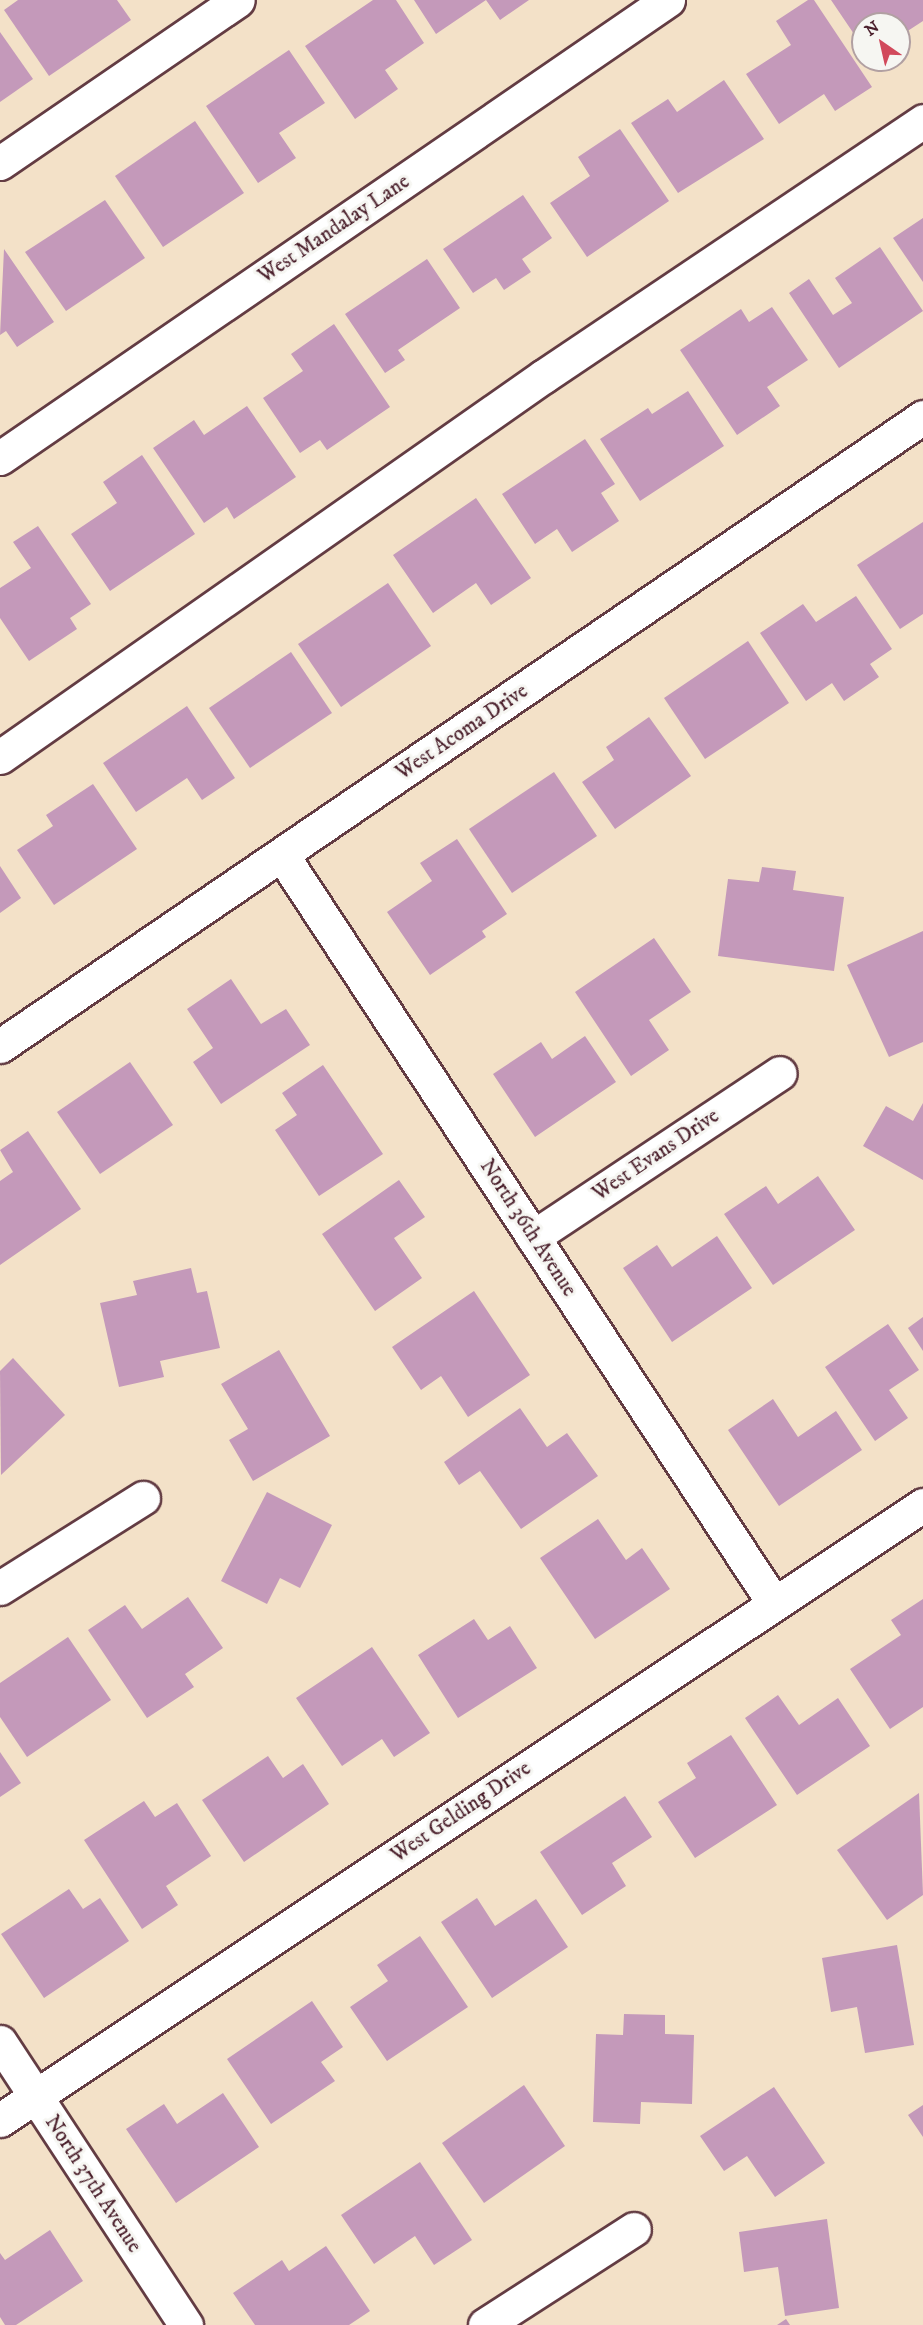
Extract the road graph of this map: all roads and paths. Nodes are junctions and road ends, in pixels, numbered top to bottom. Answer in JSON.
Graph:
{"nodes":[{"id":1,"x":238,"y":0,"type":"edge"},
{"id":2,"x":668,"y":0,"type":"edge"},
{"id":3,"x":923,"y":121,"type":"edge"},
{"id":4,"x":0,"y":163,"type":"edge"},
{"id":5,"x":923,"y":417,"type":"edge"},
{"id":6,"x":0,"y":458,"type":"edge"},
{"id":7,"x":0,"y":757,"type":"edge"},
{"id":8,"x":282,"y":855,"type":"junction"},
{"id":9,"x":0,"y":1046,"type":"edge"},
{"id":10,"x":780,"y":1073,"type":"dead end"},
{"id":11,"x":533,"y":1237,"type":"junction"},
{"id":12,"x":143,"y":1498,"type":"dead end"},
{"id":13,"x":923,"y":1505,"type":"edge"},
{"id":14,"x":0,"y":1588,"type":"edge"},
{"id":15,"x":773,"y":1602,"type":"junction"},
{"id":16,"x":0,"y":2042,"type":"edge"},
{"id":17,"x":36,"y":2097,"type":"junction"},
{"id":18,"x":0,"y":2120,"type":"edge"},
{"id":19,"x":634,"y":2229,"type":"dead end"},
{"id":20,"x":186,"y":2325,"type":"edge"},
{"id":21,"x":485,"y":2325,"type":"edge"}],
"edges":[{"from":1,"to":4,"type":"street"},
{"from":2,"to":6,"type":"street","name":"West Mandalay Lane"},
{"from":3,"to":7,"type":"street"},
{"from":5,"to":8,"type":"street","name":"West Acoma Drive"},
{"from":8,"to":9,"type":"street","name":"West Acoma Drive"},
{"from":8,"to":11,"type":"street","name":"North 36th Avenue"},
{"from":10,"to":11,"type":"street","name":"West Evans Drive"},
{"from":11,"to":15,"type":"street","name":"North 36th Avenue"},
{"from":12,"to":14,"type":"street"},
{"from":13,"to":15,"type":"street","name":"West Gelding Drive"},
{"from":15,"to":17,"type":"street","name":"West Gelding Drive"},
{"from":16,"to":17,"type":"street","name":"North 37th Avenue"},
{"from":17,"to":18,"type":"street","name":"West Gelding Drive"},
{"from":17,"to":20,"type":"street","name":"North 37th Avenue"},
{"from":19,"to":21,"type":"street"}]}
